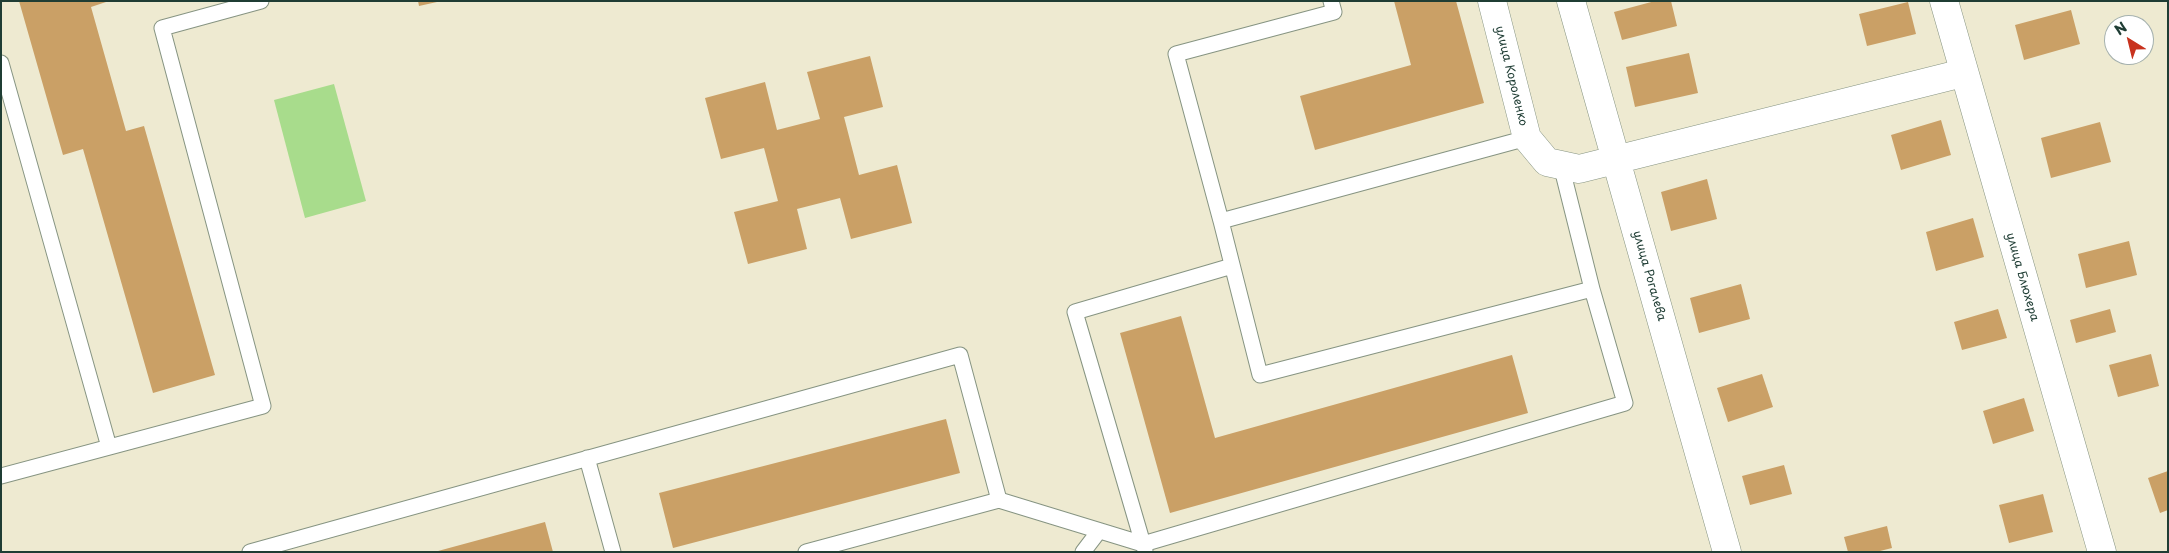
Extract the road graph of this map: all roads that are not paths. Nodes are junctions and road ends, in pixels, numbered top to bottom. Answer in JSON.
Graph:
{"nodes":[{"id":1,"x":261,"y":1,"type":"edge"},
{"id":2,"x":1331,"y":1,"type":"edge"},
{"id":3,"x":1492,"y":1,"type":"edge"},
{"id":4,"x":1571,"y":1,"type":"edge"},
{"id":5,"x":1944,"y":1,"type":"edge"},
{"id":6,"x":1,"y":63,"type":"edge"},
{"id":7,"x":1963,"y":73,"type":"junction"},
{"id":8,"x":1527,"y":138,"type":"junction"},
{"id":9,"x":1616,"y":159,"type":"junction"},
{"id":10,"x":1561,"y":165,"type":"junction"},
{"id":11,"x":1221,"y":221,"type":"junction"},
{"id":12,"x":1232,"y":266,"type":"junction"},
{"id":13,"x":1592,"y":289,"type":"junction"},
{"id":14,"x":109,"y":447,"type":"junction"},
{"id":15,"x":587,"y":458,"type":"junction"},
{"id":16,"x":1,"y":476,"type":"edge"},
{"id":17,"x":999,"y":500,"type":"junction"},
{"id":18,"x":1099,"y":531,"type":"junction"},
{"id":19,"x":1144,"y":548,"type":"edge"},
{"id":20,"x":250,"y":552,"type":"edge"},
{"id":21,"x":613,"y":552,"type":"edge"},
{"id":22,"x":806,"y":552,"type":"edge"},
{"id":23,"x":1083,"y":552,"type":"edge"},
{"id":24,"x":1726,"y":552,"type":"edge"},
{"id":25,"x":2102,"y":552,"type":"edge"}],
"edges":[{"from":1,"to":14,"type":"lane"},
{"from":2,"to":11,"type":"lane"},
{"from":3,"to":8,"type":"street","name":"улица Короленко"},
{"from":4,"to":9,"type":"street","name":"улица Рогалева"},
{"from":5,"to":7,"type":"street","name":"улица Блюхера"},
{"from":6,"to":14,"type":"lane"},
{"from":7,"to":9,"type":"street","name":"улица Короленко"},
{"from":7,"to":25,"type":"street","name":"улица Блюхера"},
{"from":8,"to":10,"type":"street","name":"улица Короленко"},
{"from":8,"to":11,"type":"lane"},
{"from":9,"to":10,"type":"street","name":"улица Короленко"},
{"from":9,"to":24,"type":"street","name":"улица Рогалева"},
{"from":10,"to":13,"type":"lane"},
{"from":11,"to":12,"type":"lane"},
{"from":12,"to":13,"type":"lane"},
{"from":12,"to":19,"type":"lane"},
{"from":13,"to":19,"type":"lane"},
{"from":14,"to":16,"type":"lane"},
{"from":15,"to":17,"type":"lane"},
{"from":15,"to":20,"type":"lane"},
{"from":15,"to":21,"type":"lane"},
{"from":17,"to":18,"type":"lane"},
{"from":17,"to":22,"type":"lane"},
{"from":18,"to":19,"type":"lane"},
{"from":18,"to":23,"type":"lane"}]}
